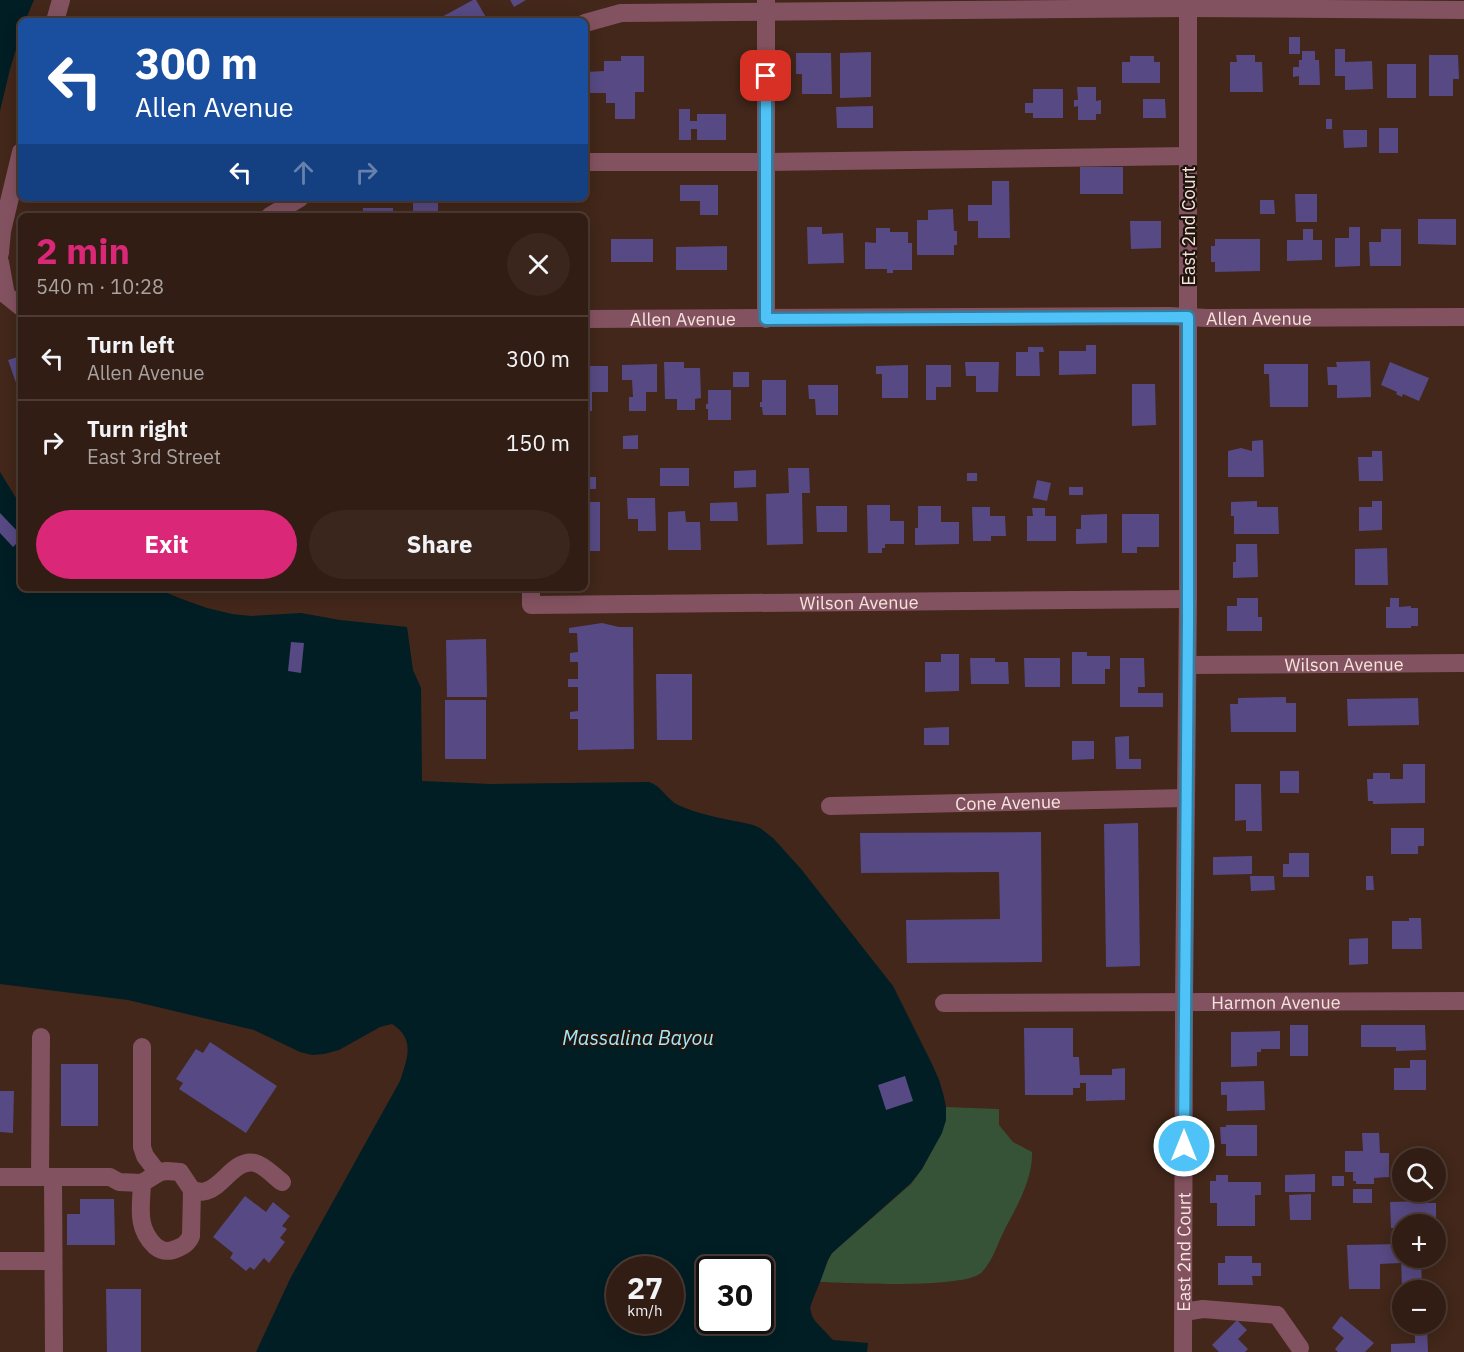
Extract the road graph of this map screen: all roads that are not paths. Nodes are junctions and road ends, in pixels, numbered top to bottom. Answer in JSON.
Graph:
{"nodes":[{"id":1,"x":61,"y":0,"type":"edge"},
{"id":2,"x":1188,"y":4,"type":"edge"},
{"id":3,"x":766,"y":6,"type":"edge"},
{"id":4,"x":1464,"y":10,"type":"edge"},
{"id":5,"x":57,"y":18,"type":"edge"},
{"id":6,"x":588,"y":22,"type":"edge"},
{"id":7,"x":1188,"y":156,"type":"junction"},
{"id":8,"x":588,"y":162,"type":"edge"},
{"id":9,"x":766,"y":162,"type":"junction"},
{"id":10,"x":18,"y":164,"type":"edge"},
{"id":11,"x":295,"y":201,"type":"edge"},
{"id":12,"x":275,"y":213,"type":"edge"},
{"id":13,"x":0,"y":253,"type":"edge"},
{"id":14,"x":0,"y":262,"type":"edge"},
{"id":15,"x":18,"y":305,"type":"edge"},
{"id":16,"x":1464,"y":316,"type":"edge"},
{"id":17,"x":1188,"y":317,"type":"junction"},
{"id":18,"x":766,"y":319,"type":"junction"},
{"id":19,"x":588,"y":320,"type":"edge"},
{"id":20,"x":531,"y":597,"type":"edge"},
{"id":21,"x":1188,"y":599,"type":"junction"},
{"id":22,"x":1464,"y":663,"type":"edge"},
{"id":23,"x":1188,"y":665,"type":"junction"},
{"id":24,"x":1186,"y":798,"type":"junction"},
{"id":25,"x":830,"y":806,"type":"dead end"},
{"id":26,"x":1464,"y":1001,"type":"edge"},
{"id":27,"x":944,"y":1003,"type":"dead end"},
{"id":28,"x":1184,"y":1003,"type":"junction"},
{"id":29,"x":41,"y":1037,"type":"dead end"},
{"id":30,"x":142,"y":1047,"type":"dead end"},
{"id":31,"x":158,"y":1173,"type":"junction"},
{"id":32,"x":0,"y":1177,"type":"edge"},
{"id":33,"x":46,"y":1177,"type":"junction"},
{"id":34,"x":282,"y":1182,"type":"dead end"},
{"id":35,"x":142,"y":1183,"type":"junction"},
{"id":36,"x":192,"y":1190,"type":"junction"},
{"id":37,"x":0,"y":1261,"type":"edge"},
{"id":38,"x":53,"y":1261,"type":"junction"},
{"id":39,"x":1184,"y":1312,"type":"junction"},
{"id":40,"x":1300,"y":1348,"type":"dead end"},
{"id":41,"x":54,"y":1352,"type":"edge"},
{"id":42,"x":1183,"y":1352,"type":"edge"}],
"edges":[{"from":1,"to":5,"type":"street"},
{"from":2,"to":3,"type":"street"},
{"from":2,"to":4,"type":"street"},
{"from":2,"to":7,"type":"street","name":"East 2nd Court"},
{"from":3,"to":6,"type":"street"},
{"from":3,"to":9,"type":"street"},
{"from":7,"to":9,"type":"street"},
{"from":7,"to":17,"type":"street","name":"East 2nd Court"},
{"from":8,"to":9,"type":"street"},
{"from":9,"to":18,"type":"street"},
{"from":10,"to":13,"type":"street"},
{"from":11,"to":12,"type":"street"},
{"from":14,"to":15,"type":"street"},
{"from":16,"to":17,"type":"street","name":"Allen Avenue"},
{"from":17,"to":18,"type":"street","name":"Allen Avenue"},
{"from":17,"to":21,"type":"street","name":"East 2nd Court"},
{"from":18,"to":19,"type":"street","name":"Allen Avenue"},
{"from":20,"to":21,"type":"street","name":"Wilson Avenue"},
{"from":21,"to":23,"type":"street","name":"East 2nd Court"},
{"from":22,"to":23,"type":"street","name":"Wilson Avenue"},
{"from":23,"to":24,"type":"street","name":"East 2nd Court"},
{"from":24,"to":25,"type":"street","name":"Cone Avenue"},
{"from":24,"to":28,"type":"street","name":"East 2nd Court"},
{"from":26,"to":28,"type":"street","name":"Harmon Avenue"},
{"from":27,"to":28,"type":"street","name":"Harmon Avenue"},
{"from":28,"to":39,"type":"street","name":"East 2nd Court"},
{"from":29,"to":33,"type":"street"},
{"from":30,"to":31,"type":"street"},
{"from":31,"to":35,"type":"street"},
{"from":31,"to":36,"type":"street"},
{"from":32,"to":33,"type":"street"},
{"from":33,"to":35,"type":"street"},
{"from":33,"to":38,"type":"street"},
{"from":34,"to":36,"type":"street"},
{"from":35,"to":36,"type":"street"},
{"from":37,"to":38,"type":"street"},
{"from":38,"to":41,"type":"street"},
{"from":39,"to":40,"type":"street"},
{"from":39,"to":42,"type":"street","name":"East 2nd Court"}]}
